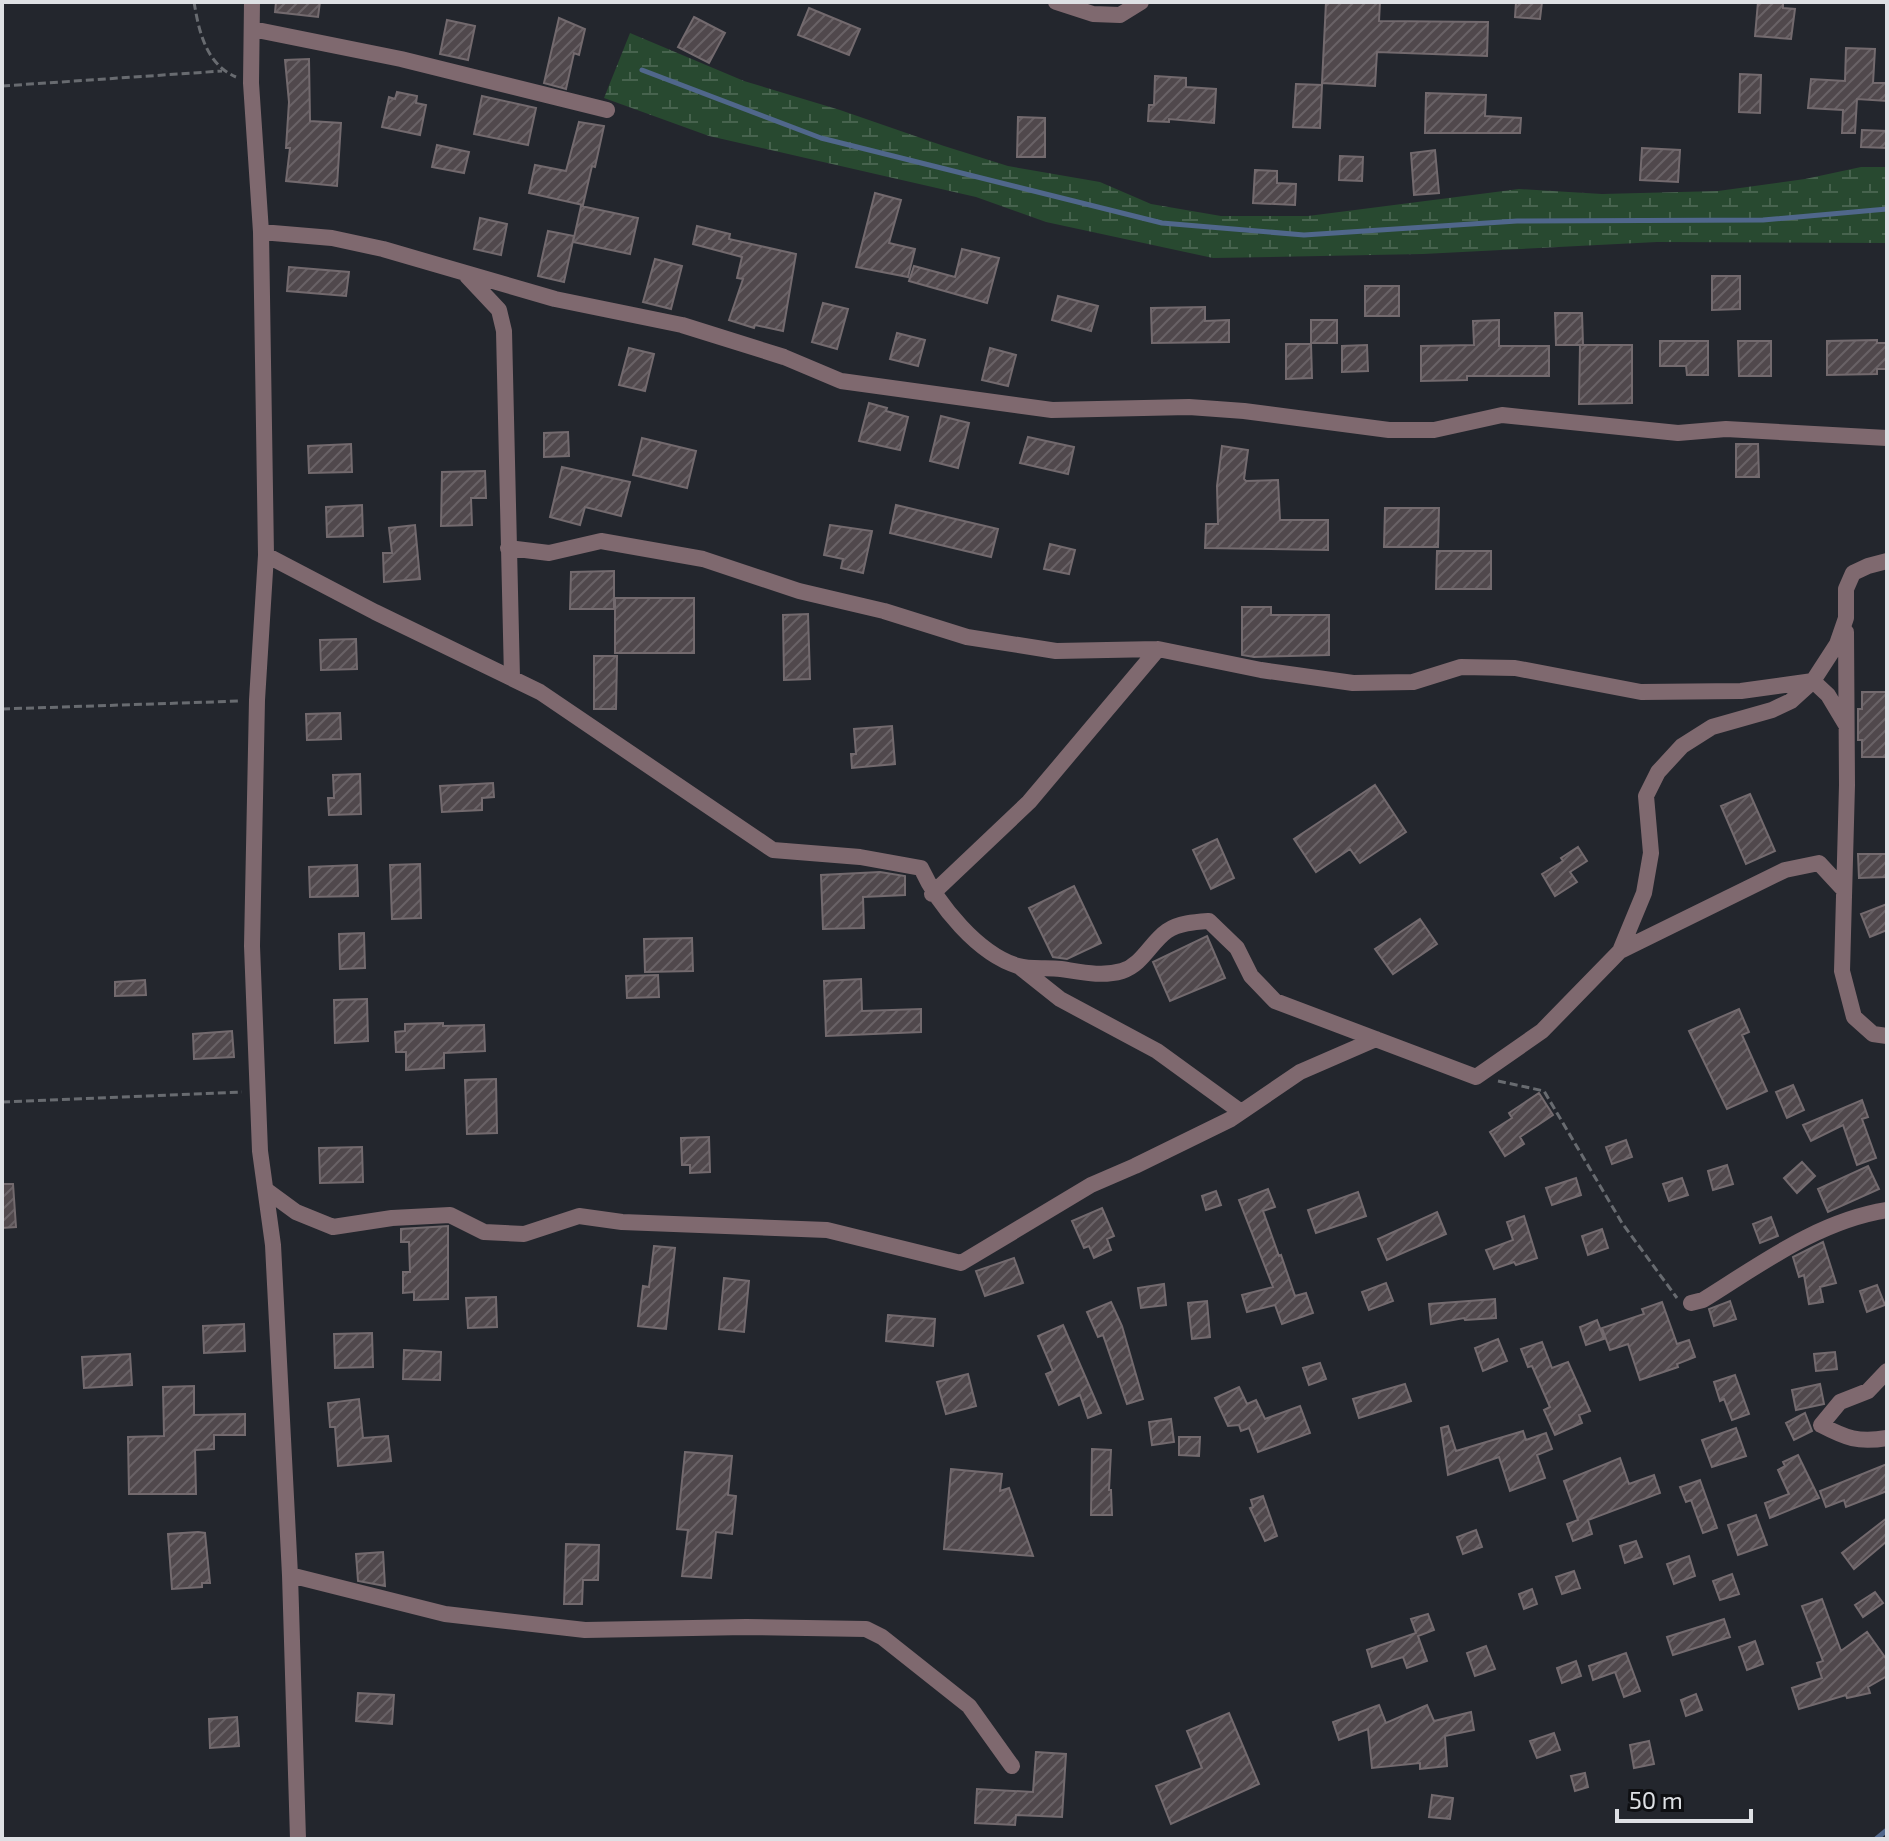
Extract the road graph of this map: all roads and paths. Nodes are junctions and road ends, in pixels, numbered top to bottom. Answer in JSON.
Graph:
{"nodes":[{"id":1,"x":194,"y":2,"type":"edge"},
{"id":2,"x":252,"y":2,"type":"edge"},
{"id":3,"x":1056,"y":2,"type":"edge"},
{"id":4,"x":1141,"y":2,"type":"edge"},
{"id":5,"x":252,"y":29,"type":"junction"},
{"id":6,"x":222,"y":71,"type":"junction"},
{"id":7,"x":251,"y":83,"type":"junction"},
{"id":8,"x":2,"y":86,"type":"edge"},
{"id":9,"x":607,"y":110,"type":"dead end"},
{"id":10,"x":261,"y":232,"type":"junction"},
{"id":11,"x":466,"y":275,"type":"junction"},
{"id":12,"x":1887,"y":438,"type":"edge"},
{"id":13,"x":508,"y":548,"type":"junction"},
{"id":14,"x":266,"y":555,"type":"junction"},
{"id":15,"x":1887,"y":561,"type":"edge"},
{"id":16,"x":1846,"y":618,"type":"junction"},
{"id":17,"x":1158,"y":649,"type":"junction"},
{"id":18,"x":512,"y":678,"type":"junction"},
{"id":19,"x":1813,"y":681,"type":"junction"},
{"id":20,"x":257,"y":700,"type":"junction"},
{"id":21,"x":2,"y":709,"type":"edge"},
{"id":22,"x":1846,"y":725,"type":"junction"},
{"id":23,"x":1844,"y":890,"type":"junction"},
{"id":24,"x":932,"y":894,"type":"junction"},
{"id":25,"x":1620,"y":951,"type":"junction"},
{"id":26,"x":1021,"y":968,"type":"junction"},
{"id":27,"x":1887,"y":1036,"type":"edge"},
{"id":28,"x":1376,"y":1039,"type":"junction"},
{"id":29,"x":1476,"y":1077,"type":"junction"},
{"id":30,"x":258,"y":1091,"type":"junction"},
{"id":31,"x":2,"y":1102,"type":"edge"},
{"id":32,"x":1241,"y":1112,"type":"junction"},
{"id":33,"x":266,"y":1190,"type":"junction"},
{"id":34,"x":1887,"y":1210,"type":"edge"},
{"id":35,"x":1691,"y":1303,"type":"joint"},
{"id":36,"x":1887,"y":1371,"type":"edge"},
{"id":37,"x":1887,"y":1438,"type":"edge"},
{"id":38,"x":290,"y":1575,"type":"junction"},
{"id":39,"x":1012,"y":1766,"type":"dead end"},
{"id":40,"x":298,"y":1839,"type":"edge"}],
"edges":[{"from":1,"to":6,"type":"path"},
{"from":2,"to":5,"type":"street"},
{"from":3,"to":4,"type":"street"},
{"from":5,"to":7,"type":"street"},
{"from":5,"to":9,"type":"street"},
{"from":6,"to":7,"type":"path"},
{"from":6,"to":8,"type":"path"},
{"from":7,"to":10,"type":"street"},
{"from":10,"to":11,"type":"street"},
{"from":10,"to":14,"type":"street"},
{"from":11,"to":12,"type":"street"},
{"from":11,"to":13,"type":"street"},
{"from":13,"to":17,"type":"street"},
{"from":13,"to":18,"type":"street"},
{"from":14,"to":18,"type":"street"},
{"from":14,"to":20,"type":"street"},
{"from":15,"to":16,"type":"street"},
{"from":16,"to":19,"type":"street"},
{"from":16,"to":22,"type":"street"},
{"from":17,"to":19,"type":"street"},
{"from":17,"to":24,"type":"street"},
{"from":18,"to":24,"type":"street"},
{"from":19,"to":22,"type":"street"},
{"from":19,"to":25,"type":"street"},
{"from":20,"to":21,"type":"path"},
{"from":20,"to":30,"type":"street"},
{"from":22,"to":23,"type":"street"},
{"from":23,"to":25,"type":"street"},
{"from":23,"to":27,"type":"street"},
{"from":24,"to":26,"type":"street"},
{"from":25,"to":29,"type":"street"},
{"from":26,"to":28,"type":"street"},
{"from":26,"to":32,"type":"street"},
{"from":28,"to":29,"type":"street"},
{"from":28,"to":32,"type":"street"},
{"from":29,"to":35,"type":"path"},
{"from":30,"to":31,"type":"path"},
{"from":30,"to":33,"type":"street"},
{"from":32,"to":33,"type":"street"},
{"from":33,"to":38,"type":"street"},
{"from":34,"to":35,"type":"street"},
{"from":36,"to":37,"type":"street"},
{"from":38,"to":39,"type":"street"},
{"from":38,"to":40,"type":"street"}]}
